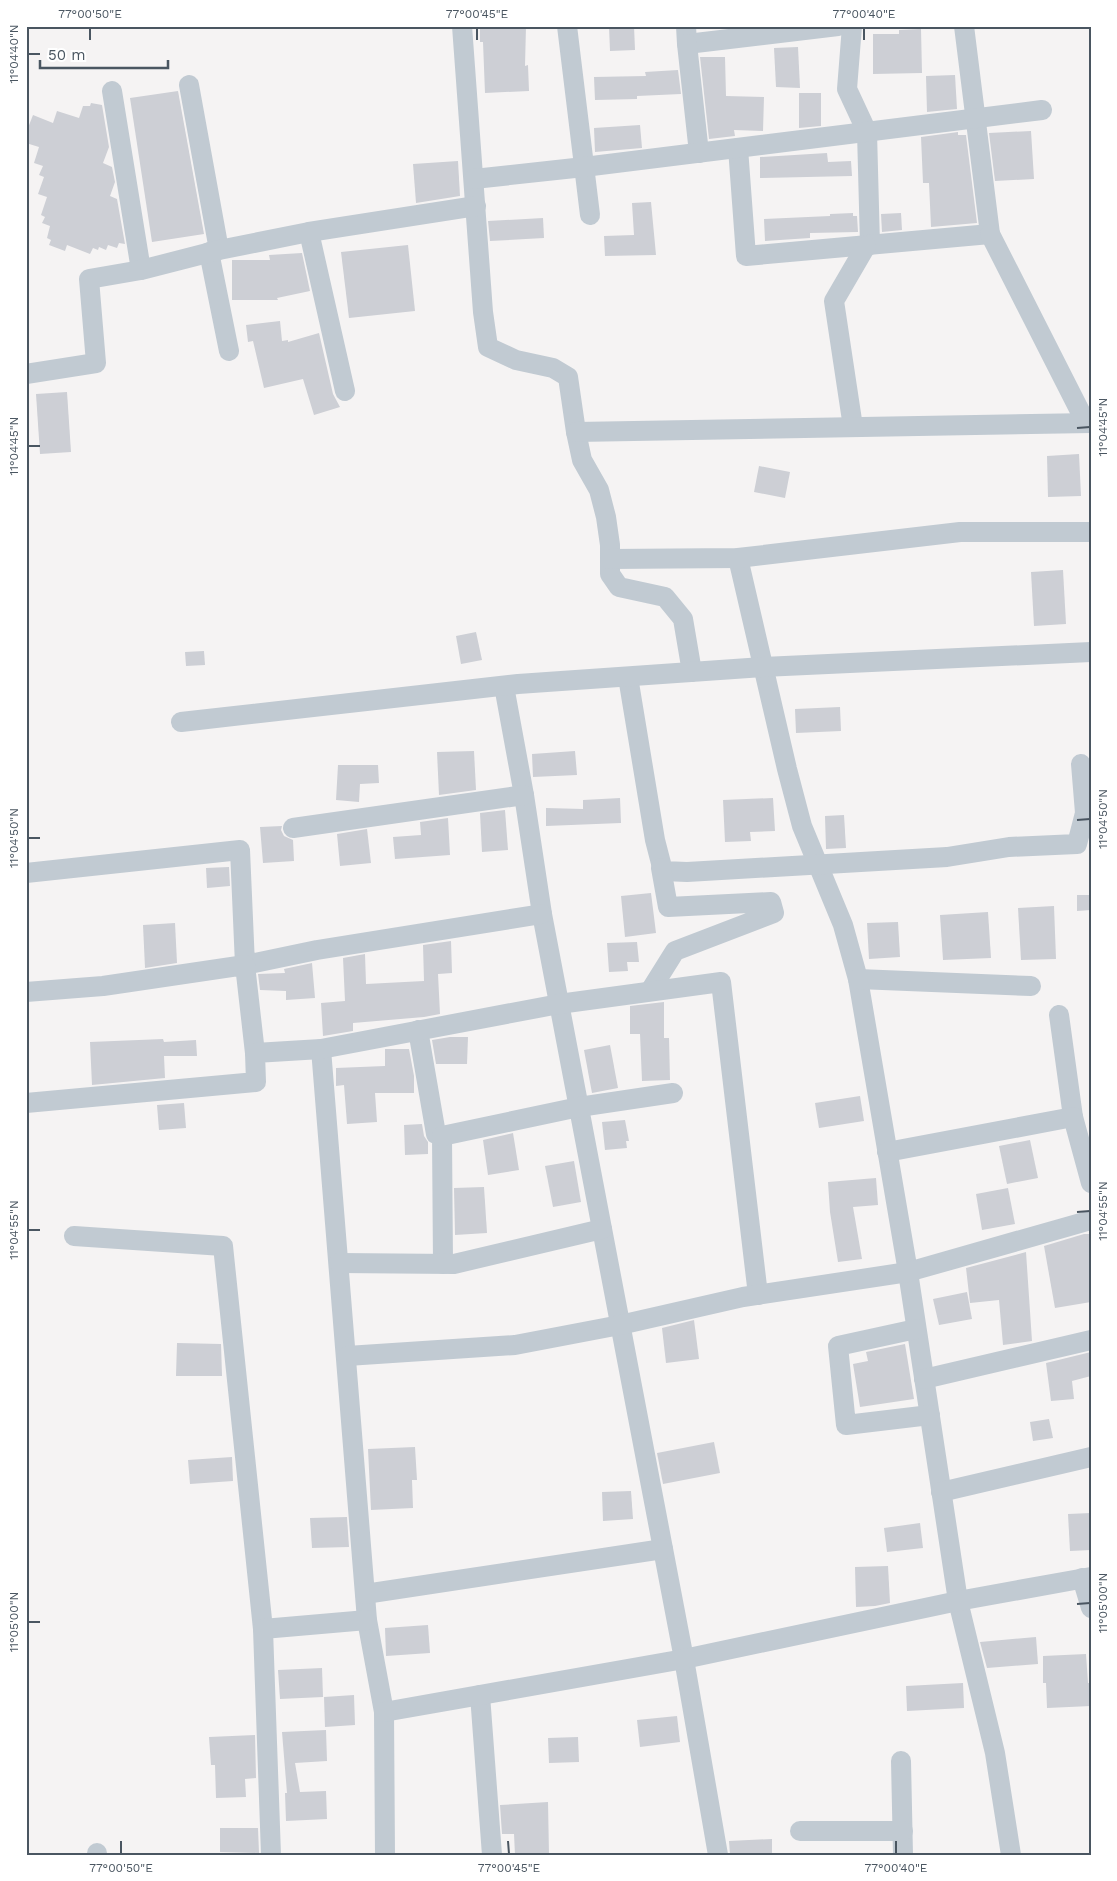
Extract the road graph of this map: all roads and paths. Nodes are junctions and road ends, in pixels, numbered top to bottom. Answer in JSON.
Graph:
{"nodes":[{"id":1,"x":462,"y":26,"type":"edge"},
{"id":2,"x":567,"y":26,"type":"edge"},
{"id":3,"x":838,"y":26,"type":"edge"},
{"id":4,"x":852,"y":26,"type":"edge"},
{"id":5,"x":964,"y":26,"type":"edge"},
{"id":6,"x":687,"y":35,"type":"edge"},
{"id":7,"x":190,"y":85,"type":"dead end"},
{"id":8,"x":112,"y":91,"type":"dead end"},
{"id":9,"x":1042,"y":110,"type":"dead end"},
{"id":10,"x":974,"y":118,"type":"junction"},
{"id":11,"x":867,"y":132,"type":"junction"},
{"id":12,"x":738,"y":148,"type":"junction"},
{"id":13,"x":700,"y":152,"type":"junction"},
{"id":14,"x":584,"y":167,"type":"junction"},
{"id":15,"x":474,"y":179,"type":"junction"},
{"id":16,"x":476,"y":206,"type":"junction"},
{"id":17,"x":590,"y":215,"type":"dead end"},
{"id":18,"x":309,"y":232,"type":"junction"},
{"id":19,"x":990,"y":234,"type":"junction"},
{"id":20,"x":868,"y":246,"type":"junction"},
{"id":21,"x":214,"y":251,"type":"junction"},
{"id":22,"x":141,"y":270,"type":"junction"},
{"id":23,"x":229,"y":351,"type":"dead end"},
{"id":24,"x":26,"y":374,"type":"edge"},
{"id":25,"x":345,"y":391,"type":"dead end"},
{"id":26,"x":1088,"y":423,"type":"edge"},
{"id":27,"x":853,"y":427,"type":"junction"},
{"id":28,"x":576,"y":432,"type":"junction"},
{"id":29,"x":1091,"y":532,"type":"edge"},
{"id":30,"x":738,"y":558,"type":"junction"},
{"id":31,"x":610,"y":559,"type":"junction"},
{"id":32,"x":1091,"y":652,"type":"edge"},
{"id":33,"x":763,"y":667,"type":"junction"},
{"id":34,"x":692,"y":672,"type":"junction"},
{"id":35,"x":628,"y":677,"type":"junction"},
{"id":36,"x":504,"y":686,"type":"junction"},
{"id":37,"x":181,"y":722,"type":"dead end"},
{"id":38,"x":1081,"y":764,"type":"dead end"},
{"id":39,"x":524,"y":796,"type":"junction"},
{"id":40,"x":293,"y":828,"type":"dead end"},
{"id":41,"x":818,"y":865,"type":"junction"},
{"id":42,"x":661,"y":868,"type":"junction"},
{"id":43,"x":26,"y":873,"type":"edge"},
{"id":44,"x":542,"y":914,"type":"junction"},
{"id":45,"x":245,"y":965,"type":"junction"},
{"id":46,"x":858,"y":979,"type":"junction"},
{"id":47,"x":1031,"y":986,"type":"dead end"},
{"id":48,"x":650,"y":991,"type":"junction"},
{"id":49,"x":26,"y":992,"type":"edge"},
{"id":50,"x":559,"y":1004,"type":"junction"},
{"id":51,"x":1059,"y":1015,"type":"dead end"},
{"id":52,"x":418,"y":1030,"type":"junction"},
{"id":53,"x":322,"y":1048,"type":"junction"},
{"id":54,"x":256,"y":1053,"type":"junction"},
{"id":55,"x":673,"y":1093,"type":"dead end"},
{"id":56,"x":26,"y":1103,"type":"edge"},
{"id":57,"x":579,"y":1107,"type":"junction"},
{"id":58,"x":1074,"y":1117,"type":"junction"},
{"id":59,"x":442,"y":1136,"type":"junction"},
{"id":60,"x":887,"y":1152,"type":"junction"},
{"id":61,"x":1091,"y":1183,"type":"edge"},
{"id":62,"x":1091,"y":1220,"type":"edge"},
{"id":63,"x":602,"y":1228,"type":"junction"},
{"id":64,"x":74,"y":1236,"type":"dead end"},
{"id":65,"x":339,"y":1263,"type":"junction"},
{"id":66,"x":443,"y":1264,"type":"junction"},
{"id":67,"x":908,"y":1272,"type":"junction"},
{"id":68,"x":758,"y":1295,"type":"junction"},
{"id":69,"x":620,"y":1325,"type":"junction"},
{"id":70,"x":916,"y":1329,"type":"junction"},
{"id":71,"x":1091,"y":1340,"type":"edge"},
{"id":72,"x":347,"y":1356,"type":"junction"},
{"id":73,"x":924,"y":1379,"type":"junction"},
{"id":74,"x":930,"y":1415,"type":"junction"},
{"id":75,"x":1091,"y":1457,"type":"edge"},
{"id":76,"x":941,"y":1492,"type":"junction"},
{"id":77,"x":663,"y":1549,"type":"junction"},
{"id":78,"x":1087,"y":1578,"type":"edge"},
{"id":79,"x":365,"y":1594,"type":"junction"},
{"id":80,"x":958,"y":1601,"type":"junction"},
{"id":81,"x":1091,"y":1608,"type":"edge"},
{"id":82,"x":367,"y":1620,"type":"junction"},
{"id":83,"x":263,"y":1629,"type":"junction"},
{"id":84,"x":684,"y":1659,"type":"junction"},
{"id":85,"x":480,"y":1695,"type":"junction"},
{"id":86,"x":384,"y":1712,"type":"junction"},
{"id":87,"x":901,"y":1761,"type":"dead end"},
{"id":88,"x":800,"y":1831,"type":"dead end"},
{"id":89,"x":903,"y":1831,"type":"junction"},
{"id":90,"x":271,"y":1855,"type":"edge"},
{"id":91,"x":385,"y":1855,"type":"edge"},
{"id":92,"x":492,"y":1855,"type":"edge"},
{"id":93,"x":718,"y":1855,"type":"edge"},
{"id":94,"x":903,"y":1855,"type":"edge"},
{"id":95,"x":1011,"y":1855,"type":"edge"}],
"edges":[{"from":1,"to":15,"type":"street"},
{"from":2,"to":14,"type":"street"},
{"from":3,"to":6,"type":"street"},
{"from":4,"to":11,"type":"street"},
{"from":5,"to":10,"type":"street"},
{"from":6,"to":13,"type":"street"},
{"from":7,"to":21,"type":"street"},
{"from":8,"to":22,"type":"street"},
{"from":9,"to":10,"type":"street"},
{"from":10,"to":11,"type":"street"},
{"from":10,"to":19,"type":"street"},
{"from":11,"to":12,"type":"street"},
{"from":11,"to":20,"type":"street"},
{"from":12,"to":13,"type":"street"},
{"from":12,"to":20,"type":"street"},
{"from":13,"to":14,"type":"street"},
{"from":14,"to":15,"type":"street"},
{"from":14,"to":17,"type":"street"},
{"from":15,"to":16,"type":"street"},
{"from":16,"to":18,"type":"street"},
{"from":16,"to":28,"type":"street"},
{"from":18,"to":21,"type":"street"},
{"from":18,"to":25,"type":"street"},
{"from":19,"to":20,"type":"street"},
{"from":19,"to":26,"type":"street"},
{"from":20,"to":27,"type":"street"},
{"from":21,"to":22,"type":"street"},
{"from":21,"to":23,"type":"street"},
{"from":22,"to":24,"type":"street"},
{"from":26,"to":27,"type":"street"},
{"from":27,"to":28,"type":"street"},
{"from":28,"to":31,"type":"street"},
{"from":29,"to":30,"type":"street"},
{"from":30,"to":31,"type":"street"},
{"from":30,"to":33,"type":"street"},
{"from":31,"to":34,"type":"street"},
{"from":32,"to":33,"type":"street"},
{"from":33,"to":34,"type":"street"},
{"from":33,"to":41,"type":"street"},
{"from":34,"to":35,"type":"street"},
{"from":35,"to":36,"type":"street"},
{"from":35,"to":42,"type":"street"},
{"from":36,"to":37,"type":"street"},
{"from":36,"to":39,"type":"street"},
{"from":38,"to":41,"type":"street"},
{"from":39,"to":40,"type":"street"},
{"from":39,"to":44,"type":"street"},
{"from":41,"to":42,"type":"street"},
{"from":41,"to":46,"type":"street"},
{"from":42,"to":48,"type":"street"},
{"from":43,"to":45,"type":"street"},
{"from":44,"to":45,"type":"street"},
{"from":44,"to":50,"type":"street"},
{"from":45,"to":49,"type":"street"},
{"from":45,"to":54,"type":"street"},
{"from":46,"to":47,"type":"street"},
{"from":46,"to":60,"type":"street"},
{"from":48,"to":50,"type":"street"},
{"from":48,"to":68,"type":"street"},
{"from":50,"to":52,"type":"street"},
{"from":50,"to":57,"type":"street"},
{"from":51,"to":58,"type":"street"},
{"from":52,"to":53,"type":"street"},
{"from":52,"to":59,"type":"street"},
{"from":53,"to":54,"type":"street"},
{"from":53,"to":65,"type":"street"},
{"from":54,"to":56,"type":"street"},
{"from":55,"to":57,"type":"street"},
{"from":57,"to":59,"type":"street"},
{"from":57,"to":63,"type":"street"},
{"from":58,"to":60,"type":"street"},
{"from":58,"to":61,"type":"street"},
{"from":59,"to":66,"type":"street"},
{"from":60,"to":67,"type":"street"},
{"from":62,"to":67,"type":"street"},
{"from":63,"to":66,"type":"street"},
{"from":63,"to":69,"type":"street"},
{"from":64,"to":83,"type":"street"},
{"from":65,"to":66,"type":"street"},
{"from":65,"to":72,"type":"street"},
{"from":67,"to":68,"type":"street"},
{"from":67,"to":70,"type":"street"},
{"from":68,"to":69,"type":"street"},
{"from":69,"to":72,"type":"street"},
{"from":69,"to":77,"type":"street"},
{"from":70,"to":73,"type":"street"},
{"from":70,"to":74,"type":"street"},
{"from":71,"to":73,"type":"street"},
{"from":72,"to":79,"type":"street"},
{"from":73,"to":74,"type":"street"},
{"from":74,"to":76,"type":"street"},
{"from":75,"to":76,"type":"street"},
{"from":76,"to":80,"type":"street"},
{"from":77,"to":79,"type":"street"},
{"from":77,"to":84,"type":"street"},
{"from":78,"to":80,"type":"street"},
{"from":78,"to":81,"type":"street"},
{"from":79,"to":82,"type":"street"},
{"from":80,"to":84,"type":"street"},
{"from":80,"to":95,"type":"street"},
{"from":82,"to":83,"type":"street"},
{"from":82,"to":86,"type":"street"},
{"from":83,"to":90,"type":"street"},
{"from":84,"to":85,"type":"street"},
{"from":84,"to":93,"type":"street"},
{"from":85,"to":86,"type":"street"},
{"from":85,"to":92,"type":"street"},
{"from":86,"to":91,"type":"street"},
{"from":87,"to":89,"type":"street"},
{"from":88,"to":89,"type":"street"},
{"from":89,"to":94,"type":"street"}]}
